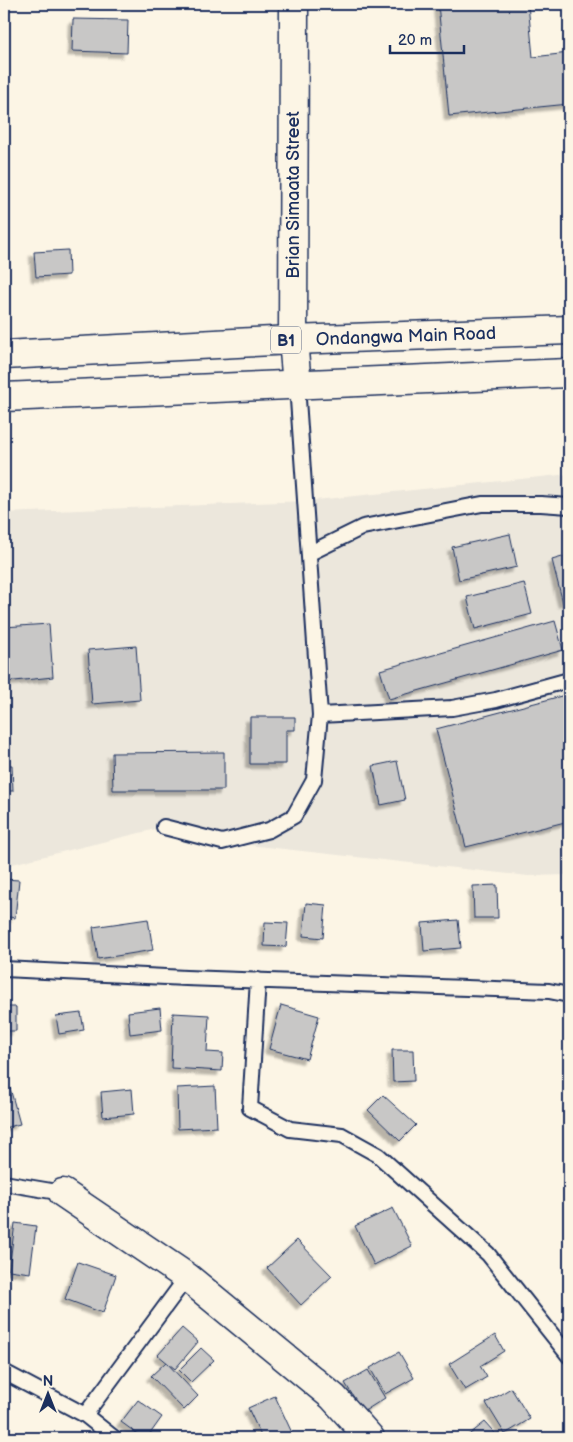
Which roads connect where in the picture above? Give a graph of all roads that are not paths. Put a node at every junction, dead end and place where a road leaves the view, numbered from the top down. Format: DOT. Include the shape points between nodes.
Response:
graph roads {
  1 [pos="294,4"];
  2 [pos="569,330"];
  3 [pos="293,340"];
  4 [pos="4,355"];
  5 [pos="569,373"];
  6 [pos="298,385"];
  7 [pos="4,396"];
  8 [pos="569,506"];
  9 [pos="310,553"];
  10 [pos="569,680"];
  11 [pos="320,715"];
  12 [pos="164,827"];
  13 [pos="4,969"];
  14 [pos="258,980"];
  15 [pos="569,995"];
  16 [pos="4,1183"];
  17 [pos="63,1193"];
  18 [pos="188,1277"];
  19 [pos="569,1356"];
  20 [pos="4,1372"];
  21 [pos="84,1415"];
  22 [pos="114,1438"];
  23 [pos="370,1438"];
  1 -- 3 [label="main road, Brian Simaata Street"];
  2 -- 3 [label="main road, Ondangwa Main Road / B1"];
  3 -- 4 [label="main road, Ondangwa Main Road / B1"];
  3 -- 6 [label="main road, Brian Simaata Street"];
  5 -- 6 [label="main road"];
  6 -- 7 [label="main road"];
  6 -- 9 [label="lane"];
  8 -- 9 [label="lane" via="482,504 363,527"];
  9 -- 11 [label="lane"];
  10 -- 11 [label="lane" via="452,708"];
  11 -- 12 [label="lane" via="314,780 294,816 269,830 222,842"];
  13 -- 14 [label="lane"];
  14 -- 15 [label="lane" via="549,991"];
  14 -- 19 [label="lane" via="250,1108 290,1128 342,1135 378,1156 488,1254"];
  16 -- 17 [label="lane"];
  17 -- 18 [label="main road"];
  18 -- 21 [label="lane"];
  18 -- 23 [label="main road" via="334,1397"];
  20 -- 21 [label="lane"];
  21 -- 22 [label="lane"];
}
